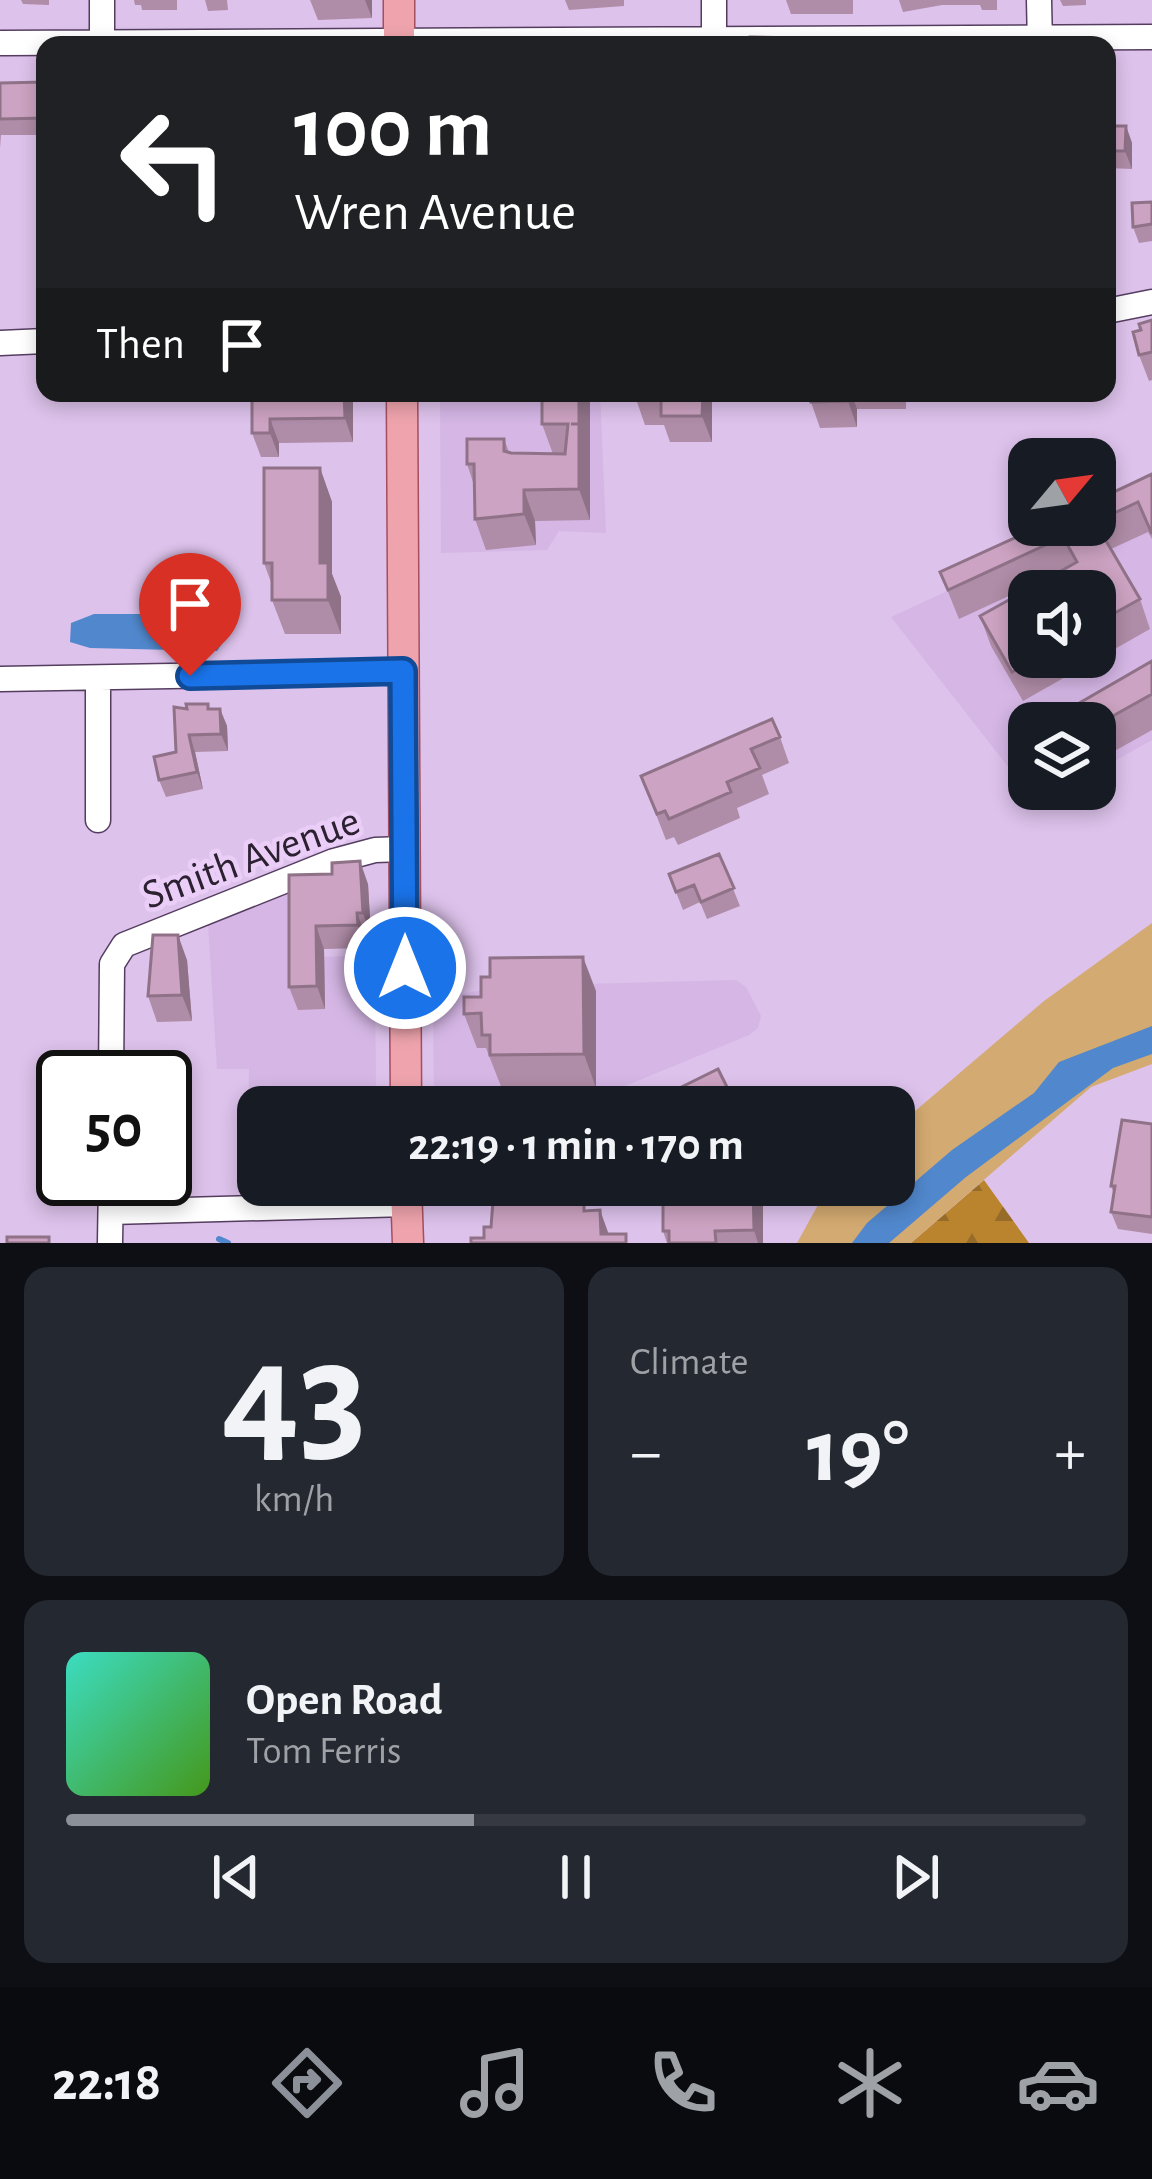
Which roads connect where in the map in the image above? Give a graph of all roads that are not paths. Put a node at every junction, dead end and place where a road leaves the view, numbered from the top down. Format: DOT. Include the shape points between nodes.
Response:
graph roads {
  1 [pos="102,0"];
  2 [pos="399,0"];
  3 [pos="715,0"];
  4 [pos="1039,0"];
  5 [pos="102,36"];
  6 [pos="399,36"];
  7 [pos="715,36"];
  8 [pos="1040,36"];
  9 [pos="1152,37"];
  10 [pos="1116,39"];
  11 [pos="0,43"];
  12 [pos="36,43"];
  13 [pos="1152,302"];
  14 [pos="1116,309"];
  15 [pos="36,341"];
  16 [pos="0,343"];
  17 [pos="402,402"];
  18 [pos="403,671"];
  19 [pos="0,679"];
  20 [pos="98,679"];
  21 [pos="98,820"];
  22 [pos="404,849"];
  23 [pos="112,1050"];
  24 [pos="406,1086"];
  25 [pos="237,1205"];
  26 [pos="111,1206"];
  27 [pos="406,1206"];
  28 [pos="111,1212"];
  29 [pos="110,1243"];
  30 [pos="408,1243"];
  1 -- 5 [label="street"];
  2 -- 6 [label="main road"];
  3 -- 7 [label="street"];
  4 -- 8 [label="street"];
  9 -- 10 [label="street"];
  11 -- 12 [label="street"];
  13 -- 14 [label="street"];
  15 -- 16 [label="street"];
  17 -- 18 [label="main road"];
  18 -- 20 [label="street"];
  18 -- 22 [label="main road"];
  19 -- 20 [label="street"];
  20 -- 21 [label="street"];
  22 -- 23 [label="street, Smith Avenue" via="334,861 124,945 112,964"];
  22 -- 24 [label="main road"];
  25 -- 28 [label="street"];
  26 -- 28 [label="street"];
  27 -- 30 [label="main road"];
  28 -- 29 [label="street"];
}
